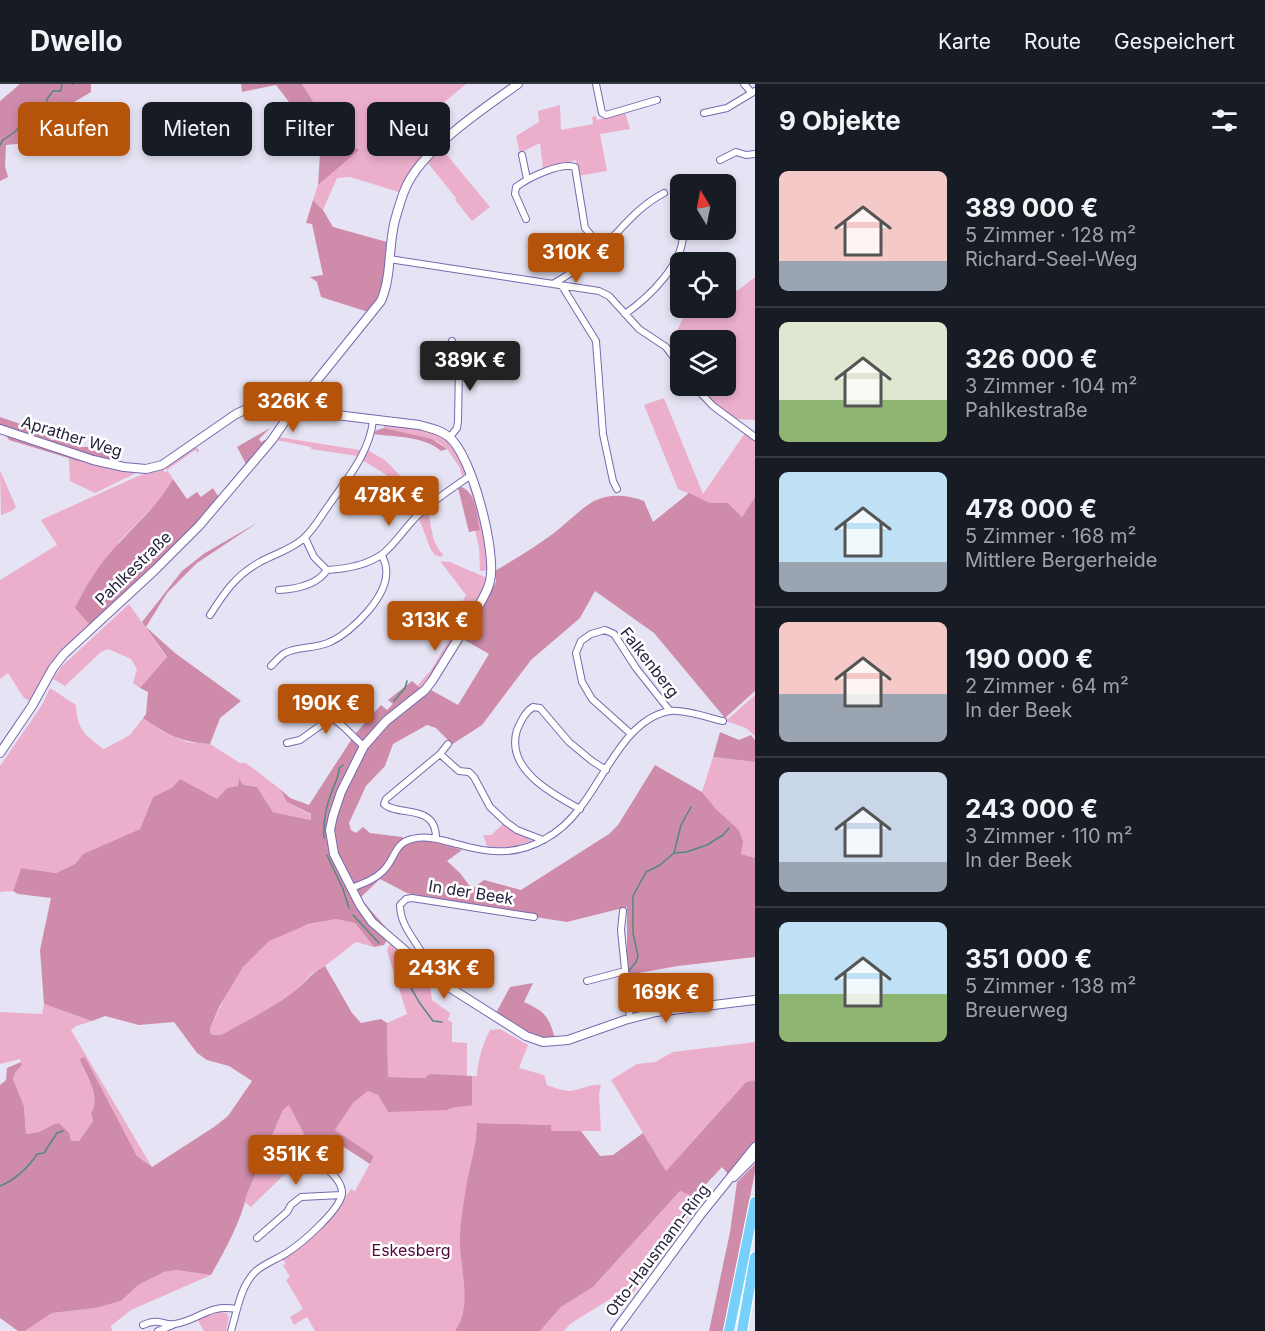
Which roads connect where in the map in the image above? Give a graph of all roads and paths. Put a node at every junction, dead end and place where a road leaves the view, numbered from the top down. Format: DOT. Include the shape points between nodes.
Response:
graph roads {
  1 [pos="518,84"];
  2 [pos="596,84"];
  3 [pos="744,84"];
  4 [pos="754,92"];
  5 [pos="657,100"];
  6 [pos="704,113"];
  7 [pos="755,154"];
  8 [pos="522,155"];
  9 [pos="720,160"];
  10 [pos="526,179"];
  11 [pos="664,194"];
  12 [pos="526,219"];
  13 [pos="683,240"];
  14 [pos="602,248"];
  15 [pos="389,259"];
  16 [pos="553,285"];
  17 [pos="562,286"];
  18 [pos="625,314"];
  19 [pos="452,341"];
  20 [pos="670,352"];
  21 [pos="704,396"];
  22 [pos="295,410"];
  23 [pos="373,420"];
  24 [pos="0,429"];
  25 [pos="450,437"];
  26 [pos="755,437"];
  27 [pos="471,475"];
  28 [pos="617,489"];
  29 [pos="304,538"];
  30 [pos="382,555"];
  31 [pos="327,570"];
  32 [pos="279,590"];
  33 [pos="210,615"];
  34 [pos="271,666"];
  35 [pos="670,711"];
  36 [pos="723,721"];
  37 [pos="631,734"];
  38 [pos="287,743"];
  39 [pos="448,744"];
  40 [pos="364,746"];
  41 [pos="0,753"];
  42 [pos="440,754"];
  43 [pos="606,770"];
  44 [pos="580,809"];
  45 [pos="436,838"];
  46 [pos="544,840"];
  47 [pos="351,888"];
  48 [pos="623,911"];
  49 [pos="534,917"];
  50 [pos="419,964"];
  51 [pos="625,971"];
  52 [pos="587,981"];
  53 [pos="755,1000"];
  54 [pos="630,1019"];
  55 [pos="755,1147"];
  56 [pos="755,1157"];
  57 [pos="322,1164"];
  58 [pos="723,1186"];
  59 [pos="341,1195"];
  60 [pos="755,1202"];
  61 [pos="257,1238"];
  62 [pos="755,1257"];
  63 [pos="236,1309"];
  64 [pos="143,1324"];
  65 [pos="174,1325"];
  66 [pos="158,1331"];
  67 [pos="231,1331"];
  68 [pos="615,1331"];
  69 [pos="729,1331"];
  70 [pos="742,1331"];
  1 -- 15 [label="street, Pahlkestraße" via="448,138 416,170 399,207"];
  2 -- 5 [label="street" via="606,115"];
  3 -- 4 [label="street"];
  4 -- 6 [label="street" via="727,108"];
  7 -- 9 [label="street" via="736,152"];
  8 -- 10 [label="street"];
  10 -- 12 [label="street" via="514,190"];
  10 -- 14 [label="street" via="568,165 575,167 585,228"];
  11 -- 14 [label="street" via="648,201"];
  13 -- 18 [label="street" via="665,276"];
  14 -- 16 [label="street"];
  15 -- 16 [label="street"];
  15 -- 22 [label="street, Pahlkestraße" via="381,301"];
  16 -- 17 [label="street"];
  17 -- 18 [label="street" via="602,292"];
  17 -- 28 [label="street" via="596,341 603,434"];
  18 -- 20 [label="street"];
  19 -- 25 [label="street" via="459,366 458,421"];
  21 -- 26 [label="street"];
  22 -- 23 [label="street"];
  22 -- 24 [label="street, Aprather Weg" via="266,403 251,406 162,465 146,469 101,462"];
  22 -- 41 [label="street, Pahlkestraße" via="199,526 64,654"];
  23 -- 25 [label="street" via="432,428"];
  23 -- 29 [label="street" via="360,458"];
  25 -- 27 [label="street"];
  27 -- 30 [label="street" via="419,514"];
  27 -- 40 [label="street" via="491,566 488,588 425,690 386,721"];
  29 -- 31 [label="street"];
  29 -- 33 [label="street" via="237,577"];
  30 -- 31 [label="street" via="356,566"];
  30 -- 34 [label="street" via="386,577 360,621 330,642 285,653"];
  31 -- 32 [label="street" via="311,583"];
  35 -- 36 [label="street, Falkenberg"];
  35 -- 37 [label="street, Falkenberg" via="647,721"];
  35 -- 37 [label="street, Falkenberg" via="614,634 605,630 591,634 581,641 576,653 582,682 592,699"];
  37 -- 43 [label="street, Falkenberg"];
  38 -- 40 [label="street" via="300,740 333,718"];
  39 -- 42 [label="street"];
  40 -- 47 [label="street" via="337,801 330,830 334,854"];
  42 -- 45 [label="street" via="384,804 425,817 435,829"];
  42 -- 46 [label="street" via="478,781 490,807 506,822"];
  43 -- 44 [label="street, Falkenberg"];
  43 -- 44 [label="street" via="569,742 540,708 533,707 525,714 515,740 524,765 549,792"];
  44 -- 46 [label="street, Falkenberg"];
  45 -- 46 [label="street, Falkenberg" via="495,852"];
  45 -- 47 [label="street, Falkenberg" via="402,843 384,871"];
  47 -- 50 [label="street" via="372,922"];
  48 -- 51 [label="street"];
  49 -- 50 [label="street, In der Beek" via="406,899 400,905 401,914 423,955"];
  50 -- 54 [label="street" via="525,1036 543,1042 575,1038"];
  51 -- 52 [label="street"];
  51 -- 54 [label="street"];
  53 -- 54 [label="street"];
  55 -- 58 [label="street, Otto-Hausmann-Ring"];
  56 -- 58 [label="street, Otto-Hausmann-Ring"];
  57 -- 59 [label="street" via="334,1174"];
  58 -- 68 [label="street, Otto-Hausmann-Ring"];
  59 -- 61 [label="street" via="302,1197"];
  59 -- 63 [label="street" via="330,1214 304,1240 255,1273"];
  60 -- 69 [label="highway"];
  62 -- 70 [label="highway"];
  63 -- 65 [label="street" via="213,1309"];
  63 -- 67 [label="street"];
  64 -- 65 [label="street" via="154,1320"];
  65 -- 66 [label="street"];
}
